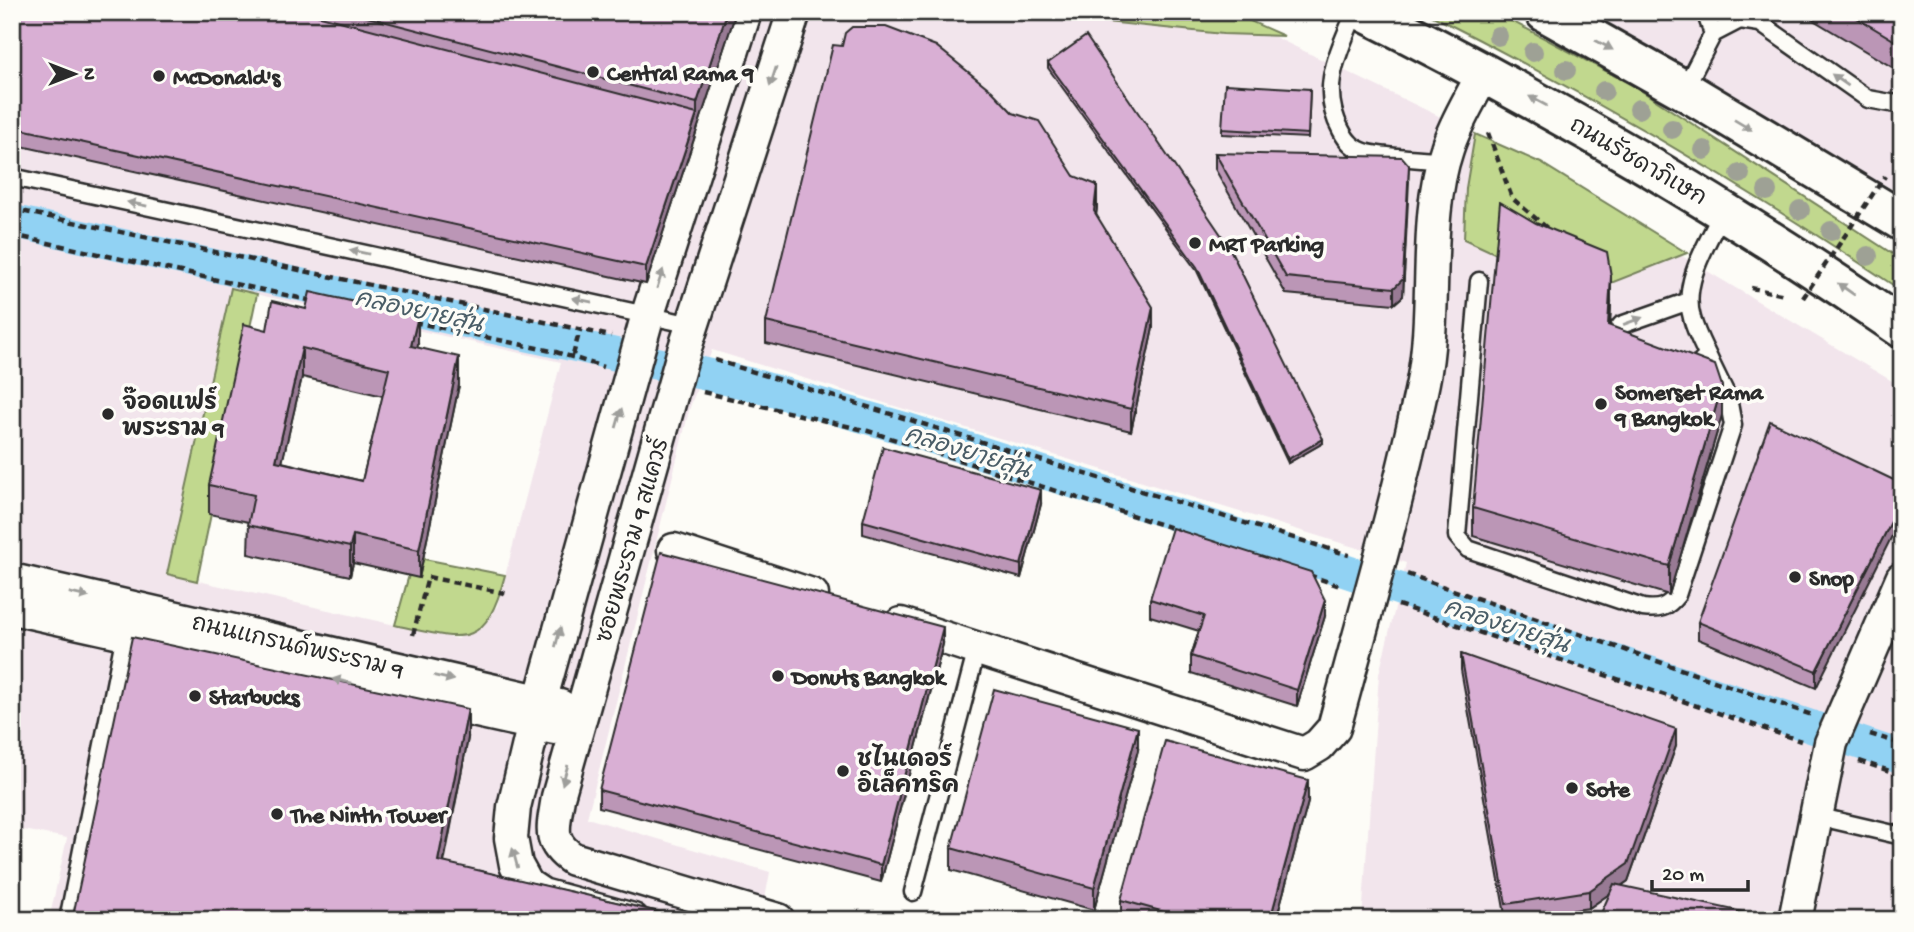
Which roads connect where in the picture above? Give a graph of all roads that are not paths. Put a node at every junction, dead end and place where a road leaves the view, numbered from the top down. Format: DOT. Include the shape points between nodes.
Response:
graph roads {
  1 [pos="745,12"];
  2 [pos="794,12"];
  3 [pos="1355,12"];
  4 [pos="1365,12"];
  5 [pos="1545,12"];
  6 [pos="1705,12"];
  7 [pos="1713,34"];
  8 [pos="1484,72"];
  9 [pos="1684,90"];
  10 [pos="1902,101"];
  11 [pos="1444,161"];
  12 [pos="12,177"];
  13 [pos="1724,209"];
  14 [pos="1902,222"];
  15 [pos="1479,281"];
  16 [pos="1689,301"];
  17 [pos="648,314"];
  18 [pos="692,325"];
  19 [pos="1902,328"];
  20 [pos="1640,348"];
  21 [pos="1688,358"];
  22 [pos="1712,363"];
  23 [pos="674,550"];
  24 [pos="1902,579"];
  25 [pos="12,580"];
  26 [pos="12,608"];
  27 [pos="128,620"];
  28 [pos="977,649"];
  29 [pos="537,712"];
  30 [pos="579,722"];
  31 [pos="1816,816"];
  32 [pos="1902,836"];
  33 [pos="913,892"];
  34 [pos="68,920"];
  35 [pos="633,920"];
  36 [pos="777,920"];
  37 [pos="1795,920"];
  17 -- 1 [label="street, ซอยพระราม 9 สแควร์, one-way"];
  2 -- 18 [label="street, ซอยพระราม 9 สแควร์, one-way"];
  3 -- 11 [label="lane" via="1330,75 1335,119 1348,144 1367,152"];
  4 -- 8 [label="main road, ถนนรัชดาภิเษก"];
  5 -- 9 [label="main road, one-way"];
  6 -- 7 [label="lane"];
  7 -- 9 [label="lane"];
  10 -- 7 [label="lane, one-way" via="1868,99 1760,23 1740,20"];
  8 -- 11 [label="street"];
  13 -- 8 [label="main road, ถนนรัชดาภิเษก, one-way"];
  9 -- 14 [label="main road, one-way"];
  11 -- 28 [label="street" via="1437,191 1423,379 1334,728 1320,746 1304,754"];
  17 -- 12 [label="lane, one-way"];
  13 -- 16 [label="lane" via="1696,268"];
  19 -- 13 [label="main road, ถนนรัชดาภิเษก, one-way"];
  15 -- 22 [label="lane" via="1457,536 1468,549 1643,608 1669,606 1677,595 1733,425 1728,398"];
  20 -- 16 [label="lane, one-way" via="1619,339 1618,329"];
  16 -- 22 [label="lane"];
  17 -- 18 [label="lane"];
  29 -- 17 [label="street, ซอยพระราม 9 สแควร์, one-way"];
  18 -- 30 [label="street, ซอยพระราม 9 สแควร์" via="686,370"];
  21 -- 22 [label="lane"];
  23 -- 28 [label="street"];
  24 -- 31 [label="street" via="1834,737"];
  25 -- 27 [label="street, ถนนแกรนด์พระราม 9, one-way"];
  26 -- 27 [label="street, ถนนแกรนด์พระราม 9"];
  27 -- 29 [label="street, ถนนแกรนด์พระราม 9"];
  27 -- 34 [label="lane"];
  28 -- 33 [label="lane"];
  29 -- 30 [label="street, ถนนแกรนด์พระราม 9"];
  35 -- 29 [label="street, ซอยพระราม 9 สแควร์, one-way" via="542,895 527,885 516,865 511,838 514,807"];
  30 -- 36 [label="street, ซอยพระราม 9 สแควร์, one-way" via="552,832 558,849 601,870 676,887"];
  31 -- 32 [label="lane"];
  31 -- 37 [label="street"];
}
